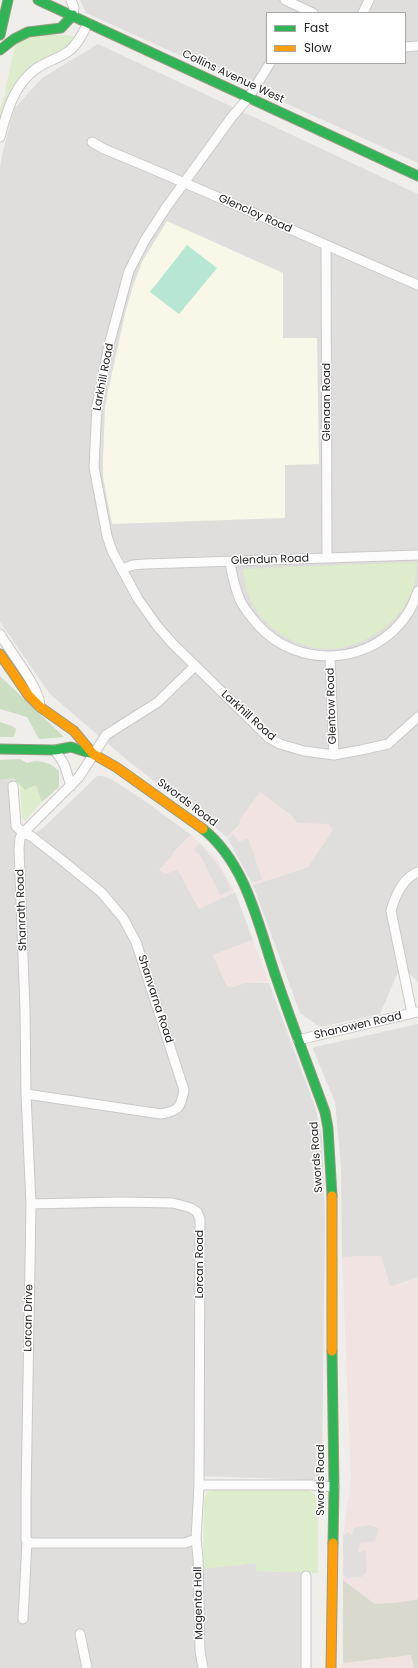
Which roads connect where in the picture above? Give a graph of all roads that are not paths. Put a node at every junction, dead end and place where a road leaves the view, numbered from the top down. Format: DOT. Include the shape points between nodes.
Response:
graph roads {
  1 [pos="8,0"];
  2 [pos="38,0"];
  3 [pos="71,0"];
  4 [pos="285,0"];
  5 [pos="369,0"];
  6 [pos="298,10"];
  7 [pos="308,12"];
  8 [pos="363,12"];
  9 [pos="73,15"];
  10 [pos="88,23"];
  11 [pos="0,35"];
  12 [pos="418,46"];
  13 [pos="406,47"];
  14 [pos="0,50"];
  15 [pos="269,64"];
  16 [pos="249,97"];
  17 [pos="0,136"];
  18 [pos="92,142"];
  19 [pos="418,176"];
  20 [pos="185,182"];
  21 [pos="326,246"];
  22 [pos="418,285"];
  23 [pos="418,555"];
  24 [pos="327,558"];
  25 [pos="230,562"];
  26 [pos="122,569"];
  27 [pos="418,591"];
  28 [pos="0,634"];
  29 [pos="0,654"];
  30 [pos="330,657"];
  31 [pos="195,666"];
  32 [pos="40,707"];
  33 [pos="418,717"];
  34 [pos="0,749"];
  35 [pos="55,750"];
  36 [pos="93,754"];
  37 [pos="334,755"];
  38 [pos="13,786"];
  39 [pos="70,786"];
  40 [pos="23,833"];
  41 [pos="418,872"];
  42 [pos="415,1012"];
  43 [pos="298,1040"];
  44 [pos="26,1094"];
  45 [pos="31,1204"];
  46 [pos="199,1485"];
  47 [pos="334,1487"];
  48 [pos="196,1539"];
  49 [pos="27,1542"];
  50 [pos="306,1576"];
  51 [pos="23,1619"];
  52 [pos="80,1634"];
  53 [pos="87,1668"];
  54 [pos="203,1668"];
  55 [pos="306,1668"];
  56 [pos="331,1668"];
  1 -- 11 [label="main road"];
  2 -- 9 [label="main road, Collins Avenue West"];
  3 -- 9 [label="street"];
  4 -- 6 [label="street"];
  5 -- 8 [label="street"];
  6 -- 7 [label="street"];
  9 -- 10 [label="main road, Collins Avenue West"];
  9 -- 14 [label="main road" via="61,28 26,32 12,39"];
  10 -- 16 [label="main road, Collins Avenue West"];
  10 -- 17 [label="street" via="78,42 69,51 37,68 15,92"];
  12 -- 13 [label="street"];
  15 -- 16 [label="street, Larkhill Road"];
  16 -- 19 [label="main road, Collins Avenue West"];
  16 -- 20 [label="street, Larkhill Road"];
  18 -- 20 [label="street, Glencloy Road"];
  20 -- 21 [label="street, Glencloy Road"];
  20 -- 26 [label="street, Larkhill Road" via="145,240 129,271 109,345 97,405 94,467 97,487 107,536"];
  21 -- 22 [label="street, Glencloy Road"];
  21 -- 24 [label="street, Glenaan Road"];
  23 -- 24 [label="street, Glendun Road"];
  24 -- 25 [label="street, Glendun Road"];
  25 -- 26 [label="street, Glendun Road" via="145,564"];
  25 -- 30 [label="street, Glentow Road" via="240,601 264,632 290,649"];
  26 -- 31 [label="street, Larkhill Road" via="138,599 158,627"];
  27 -- 30 [label="street, Glentow Road" via="408,614 385,638 359,651"];
  28 -- 32 [label="street" via="37,693"];
  29 -- 32 [label="main road, Swords Road" via="29,696"];
  30 -- 37 [label="street, Glentow Road"];
  31 -- 36 [label="street" via="158,702 106,735"];
  31 -- 37 [label="street, Larkhill Road" via="269,738 304,751"];
  32 -- 36 [label="main road, Swords Road" via="74,731"];
  33 -- 37 [label="street, Larkhill Road" via="388,744"];
  34 -- 35 [label="main road"];
  35 -- 36 [label="main road" via="71,747"];
  35 -- 39 [label="street" via="64,764"];
  36 -- 39 [label="street" via="79,778"];
  36 -- 43 [label="main road, Swords Road" via="116,767 194,822 222,848 248,894"];
  38 -- 40 [label="street" via="16,826"];
  39 -- 40 [label="street"];
  40 -- 44 [label="street, Shanrath Road" via="20,838 20,849"];
  40 -- 44 [label="street, Shanvarna Road" via="36,840 102,893 122,918 136,942 184,1090 178,1109 161,1114"];
  41 -- 42 [label="street" via="402,886 391,911"];
  42 -- 43 [label="street, Shanowen Road"];
  43 -- 47 [label="main road, Swords Road" via="326,1112 328,1128 333,1210"];
  44 -- 45 [label="street, Lorcan Drive"];
  45 -- 46 [label="street, Lorcan Road" via="173,1203 197,1212 201,1232"];
  45 -- 49 [label="street, Lorcan Drive"];
  46 -- 47 [label="street"];
  46 -- 48 [label="street, Lorcan Road"];
  47 -- 56 [label="main road, Swords Road"];
  48 -- 49 [label="street" via="185,1543"];
  48 -- 54 [label="street, Magenta Hall" via="200,1650"];
  49 -- 51 [label="street, Lorcan Drive"];
  50 -- 55 [label="street"];
  52 -- 53 [label="street"];
}
